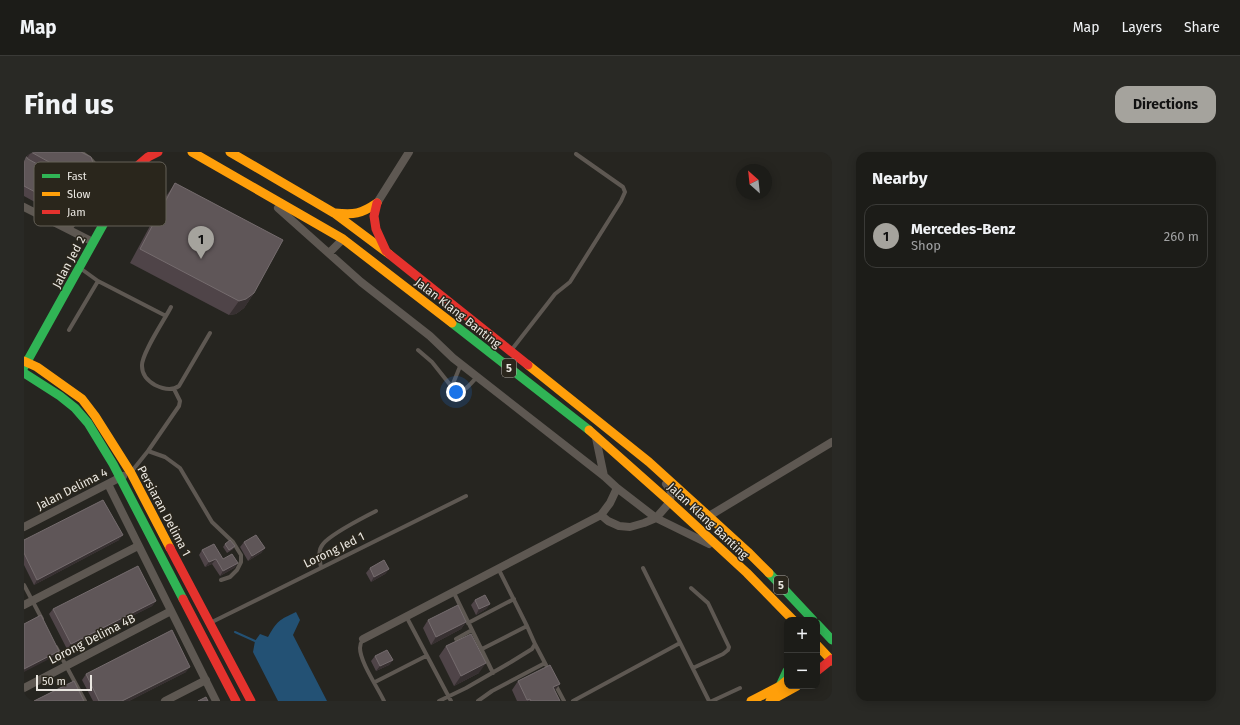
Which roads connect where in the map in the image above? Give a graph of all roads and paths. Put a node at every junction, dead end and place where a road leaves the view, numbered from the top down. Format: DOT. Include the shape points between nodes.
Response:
graph roads {
  1 [pos="77,152"];
  2 [pos="158,152"];
  3 [pos="192,152"];
  4 [pos="230,152"];
  5 [pos="409,152"];
  6 [pos="576,154"];
  7 [pos="91,162"];
  8 [pos="138,162"];
  9 [pos="256,189"];
  10 [pos="377,203"];
  11 [pos="24,207"];
  12 [pos="34,212"];
  13 [pos="334,213"];
  14 [pos="62,226"];
  15 [pos="70,226"];
  16 [pos="101,226"];
  17 [pos="68,229"];
  18 [pos="343,239"];
  19 [pos="93,242"];
  20 [pos="330,252"];
  21 [pos="386,252"];
  22 [pos="80,268"];
  23 [pos="98,281"];
  24 [pos="171,307"];
  25 [pos="460,310"];
  26 [pos="166,316"];
  27 [pos="69,330"];
  28 [pos="210,333"];
  29 [pos="418,350"];
  30 [pos="510,352"];
  31 [pos="25,363"];
  32 [pos="461,364"];
  33 [pos="24,373"];
  34 [pos="477,377"];
  35 [pos="452,386"];
  36 [pos="174,389"];
  37 [pos="596,436"];
  38 [pos="832,442"];
  39 [pos="148,451"];
  40 [pos="649,462"];
  41 [pos="131,472"];
  42 [pos="604,476"];
  43 [pos="120,478"];
  44 [pos="108,484"];
  45 [pos="617,488"];
  46 [pos="466,496"];
  47 [pos="670,502"];
  48 [pos="376,510"];
  49 [pos="601,515"];
  50 [pos="709,516"];
  51 [pos="656,518"];
  52 [pos="24,527"];
  53 [pos="138,546"];
  54 [pos="724,552"];
  55 [pos="321,568"];
  56 [pos="498,568"];
  57 [pos="643,568"];
  58 [pos="221,580"];
  59 [pos="24,585"];
  60 [pos="690,588"];
  61 [pos="453,591"];
  62 [pos="514,599"];
  63 [pos="32,601"];
  64 [pos="24,605"];
  65 [pos="172,611"];
  66 [pos="406,616"];
  67 [pos="790,617"];
  68 [pos="810,617"];
  69 [pos="210,623"];
  70 [pos="468,623"];
  71 [pos="527,626"];
  72 [pos="46,627"];
  73 [pos="820,627"];
  74 [pos="472,630"];
  75 [pos="363,639"];
  76 [pos="456,639"];
  77 [pos="53,640"];
  78 [pos="832,640"];
  79 [pos="535,644"];
  80 [pos="680,644"];
  81 [pos="832,644"];
  82 [pos="482,649"];
  83 [pos="820,650"];
  84 [pos="820,652"];
  85 [pos="426,656"];
  86 [pos="832,660"];
  87 [pos="545,663"];
  88 [pos="66,666"];
  89 [pos="693,668"];
  90 [pos="820,668"];
  91 [pos="820,669"];
  92 [pos="548,670"];
  93 [pos="832,670"];
  94 [pos="493,672"];
  95 [pos="206,680"];
  96 [pos="374,682"];
  97 [pos="554,682"];
  98 [pos="783,683"];
  99 [pos="24,688"];
  100 [pos="740,688"];
  101 [pos="792,689"];
  102 [pos="449,699"];
  103 [pos="85,701"];
  104 [pos="165,701"];
  105 [pos="216,701"];
  106 [pos="236,701"];
  107 [pos="251,701"];
  108 [pos="384,701"];
  109 [pos="439,701"];
  110 [pos="478,701"];
  111 [pos="564,701"];
  112 [pos="573,701"];
  113 [pos="710,701"];
  114 [pos="751,701"];
  115 [pos="770,701"];
  1 -- 7 [label="street"];
  2 -- 8 [label="main road, Jalan Jed 2"];
  3 -- 9 [label="main road, Jalan Klang Banting / 5"];
  4 -- 13 [label="main road, Jalan Klang Banting / 5"];
  5 -- 10 [label="street"];
  6 -- 30 [label="lane" via="623,187 625,192 570,282 555,294"];
  9 -- 18 [label="main road, Jalan Klang Banting / 5"];
  9 -- 20 [label="street"];
  10 -- 13 [label="main road" via="365,212 353,215"];
  10 -- 21 [label="main road" via="374,216 376,229"];
  11 -- 12 [label="street"];
  13 -- 21 [label="main road, Jalan Klang Banting / 5"];
  14 -- 17 [label="street"];
  15 -- 17 [label="street"];
  16 -- 19 [label="main road, Jalan Jed 2"];
  17 -- 19 [label="street"];
  18 -- 20 [label="street"];
  18 -- 25 [label="main road" via="352,237 359,240 397,270"];
  18 -- 37 [label="main road, Jalan Klang Banting / 5"];
  19 -- 22 [label="main road, Jalan Jed 2"];
  20 -- 32 [label="street" via="361,282"];
  21 -- 25 [label="main road, Jalan Klang Banting / 5"];
  22 -- 23 [label="lane"];
  22 -- 31 [label="main road, Jalan Jed 2"];
  23 -- 26 [label="lane"];
  23 -- 27 [label="lane"];
  24 -- 26 [label="lane"];
  25 -- 30 [label="main road, Jalan Klang Banting / 5"];
  26 -- 36 [label="lane" via="144,356 142,365 148,381 159,387"];
  28 -- 36 [label="lane" via="182,382"];
  29 -- 35 [label="lane"];
  30 -- 40 [label="main road, Jalan Klang Banting / 5"];
  31 -- 41 [label="main road, Persiaran Delima 1" via="82,399"];
  32 -- 34 [label="street"];
  32 -- 35 [label="lane"];
  33 -- 43 [label="main road, Persiaran Delima 1" via="75,408 88,423"];
  34 -- 35 [label="lane" via="460,392 455,391"];
  34 -- 42 [label="street"];
  36 -- 39 [label="lane" via="180,401 179,406"];
  37 -- 42 [label="street"];
  37 -- 47 [label="main road, Jalan Klang Banting / 5"];
  38 -- 50 [label="street"];
  39 -- 41 [label="lane"];
  39 -- 58 [label="lane" via="165,457 180,468 212,522 241,555 241,562 236,570 230,577"];
  40 -- 47 [label="street" via="671,491"];
  40 -- 50 [label="main road, Jalan Klang Banting / 5"];
  41 -- 43 [label="street, Jalan Delima 4"];
  41 -- 69 [label="main road, Persiaran Delima 1"];
  42 -- 45 [label="street"];
  43 -- 44 [label="street, Jalan Delima 4"];
  43 -- 106 [label="main road, Persiaran Delima 1"];
  44 -- 52 [label="street, Jalan Delima 4"];
  44 -- 53 [label="street"];
  45 -- 49 [label="street"];
  45 -- 51 [label="street"];
  46 -- 55 [label="lane, Lorong Jed 1"];
  47 -- 51 [label="street"];
  47 -- 54 [label="main road, Jalan Klang Banting / 5"];
  48 -- 55 [label="lane" via="322,544 319,555"];
  49 -- 51 [label="street" via="619,526 630,527"];
  49 -- 56 [label="street"];
  50 -- 68 [label="main road, Jalan Klang Banting / 5" via="773,577"];
  51 -- 54 [label="street"];
  53 -- 63 [label="street"];
  53 -- 65 [label="street"];
  54 -- 67 [label="main road, Jalan Klang Banting / 5"];
  55 -- 69 [label="lane, Lorong Jed 1"];
  56 -- 61 [label="street"];
  56 -- 62 [label="lane"];
  57 -- 80 [label="lane"];
  59 -- 63 [label="lane"];
  60 -- 89 [label="lane" via="708,603 729,647 723,654"];
  61 -- 66 [label="street"];
  61 -- 70 [label="lane"];
  62 -- 70 [label="lane"];
  62 -- 71 [label="lane"];
  63 -- 64 [label="street"];
  63 -- 72 [label="lane"];
  65 -- 88 [label="street, Lorong Delima 4B"];
  65 -- 95 [label="street"];
  66 -- 75 [label="street"];
  66 -- 85 [label="lane"];
  69 -- 107 [label="main road, Persiaran Delima 1"];
  70 -- 74 [label="lane"];
  71 -- 79 [label="lane"];
  71 -- 82 [label="lane"];
  73 -- 78 [label="main road"];
  74 -- 76 [label="lane"];
  74 -- 82 [label="lane"];
  75 -- 96 [label="lane" via="360,643 362,659"];
  77 -- 88 [label="lane"];
  79 -- 87 [label="lane"];
  79 -- 94 [label="lane" via="532,650"];
  80 -- 89 [label="lane"];
  80 -- 112 [label="lane"];
  81 -- 83 [label="main road"];
  82 -- 94 [label="lane"];
  84 -- 86 [label="main road"];
  85 -- 96 [label="lane"];
  85 -- 102 [label="lane"];
  86 -- 90 [label="main road"];
  87 -- 92 [label="lane"];
  87 -- 110 [label="lane"];
  88 -- 99 [label="street, Lorong Delima 4B"];
  88 -- 103 [label="lane"];
  89 -- 113 [label="lane"];
  91 -- 93 [label="main road"];
  94 -- 102 [label="lane"];
  95 -- 104 [label="street"];
  95 -- 105 [label="street"];
  96 -- 108 [label="lane"];
  97 -- 111 [label="lane"];
  98 -- 114 [label="main road"];
  100 -- 113 [label="lane"];
  101 -- 115 [label="main road"];
  102 -- 109 [label="lane"];
}
